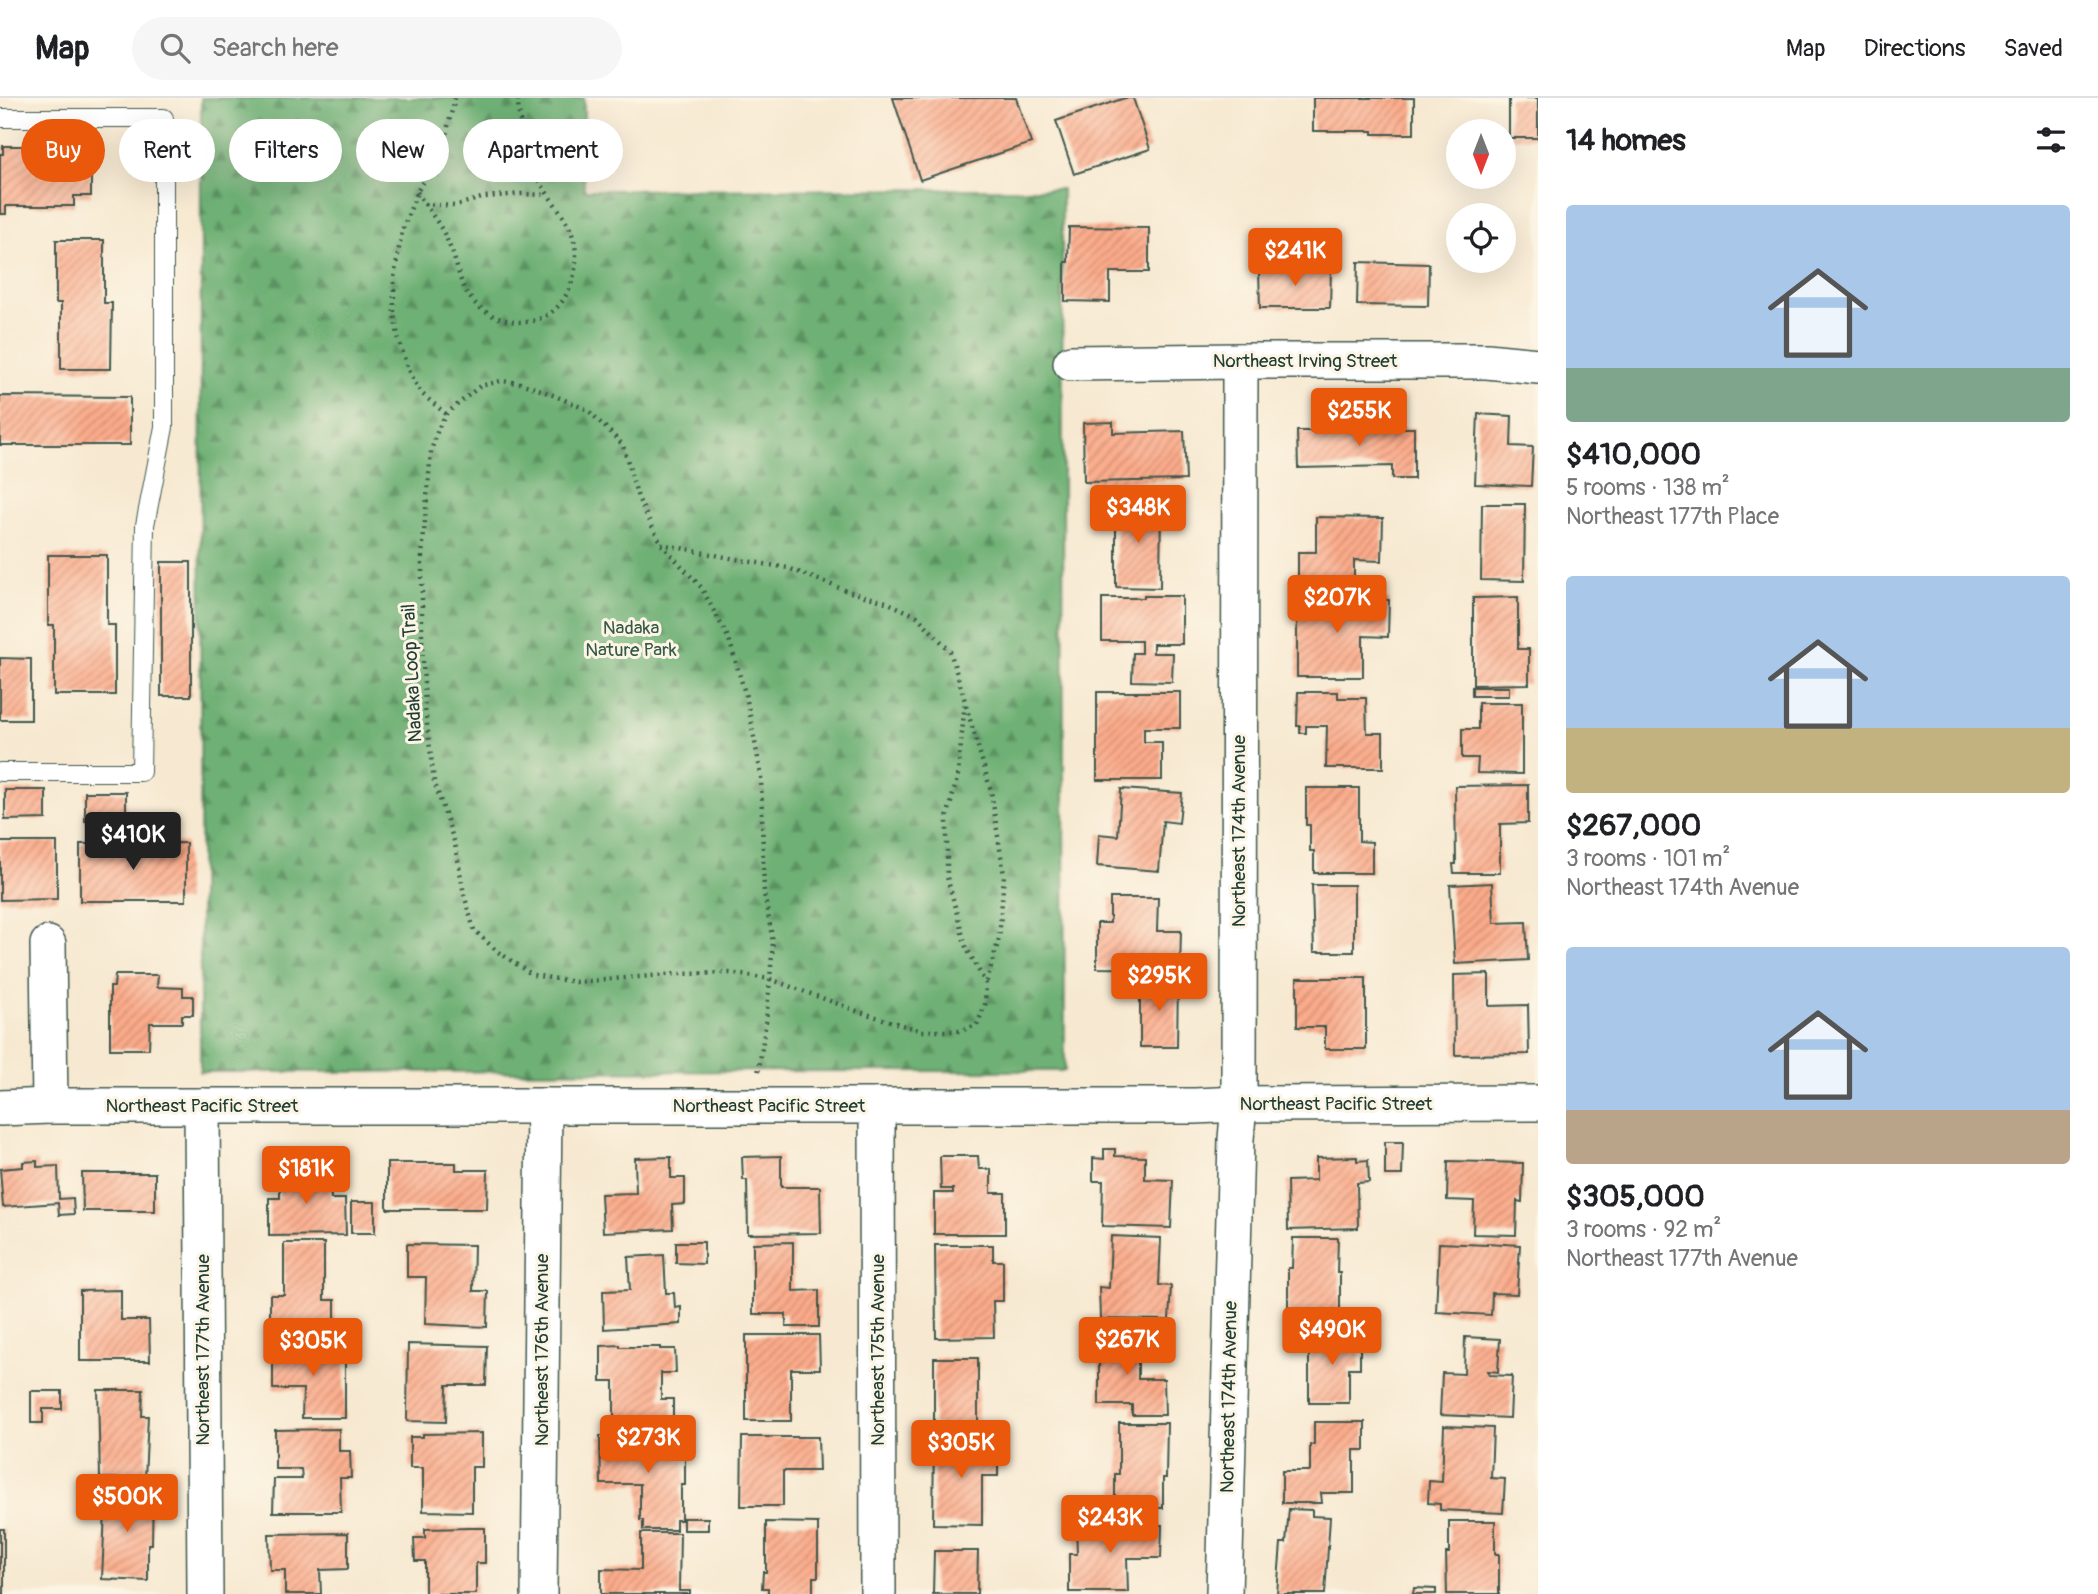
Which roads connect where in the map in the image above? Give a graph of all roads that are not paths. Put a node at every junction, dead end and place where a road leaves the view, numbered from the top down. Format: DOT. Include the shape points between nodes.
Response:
graph roads {
  1 [pos="0,118"];
  2 [pos="1240,361"];
  3 [pos="1072,363"];
  4 [pos="1538,366"];
  5 [pos="0,772"];
  6 [pos="48,944"];
  7 [pos="1538,1103"];
  8 [pos="1239,1104"];
  9 [pos="50,1106"];
  10 [pos="202,1106"];
  11 [pos="544,1106"];
  12 [pos="877,1106"];
  13 [pos="0,1108"];
  14 [pos="205,1594"];
  15 [pos="540,1594"];
  16 [pos="878,1594"];
  17 [pos="1224,1594"];
  1 -- 5 [label="lane" via="164,118 164,427 145,525 141,772"];
  2 -- 3 [label="street, Northeast Irving Street"];
  2 -- 4 [label="street, Northeast Irving Street" via="1487,361"];
  2 -- 8 [label="street, Northeast 174th Avenue"];
  6 -- 9 [label="street"];
  7 -- 8 [label="street, Northeast Pacific Street"];
  8 -- 12 [label="street, Northeast Pacific Street"];
  8 -- 17 [label="street, Northeast 174th Avenue"];
  9 -- 10 [label="street, Northeast Pacific Street"];
  9 -- 13 [label="street, Northeast Pacific Street"];
  10 -- 11 [label="street, Northeast Pacific Street"];
  10 -- 14 [label="street, Northeast 177th Avenue"];
  11 -- 12 [label="street, Northeast Pacific Street"];
  11 -- 15 [label="street, Northeast 176th Avenue"];
  12 -- 16 [label="street, Northeast 175th Avenue"];
}
